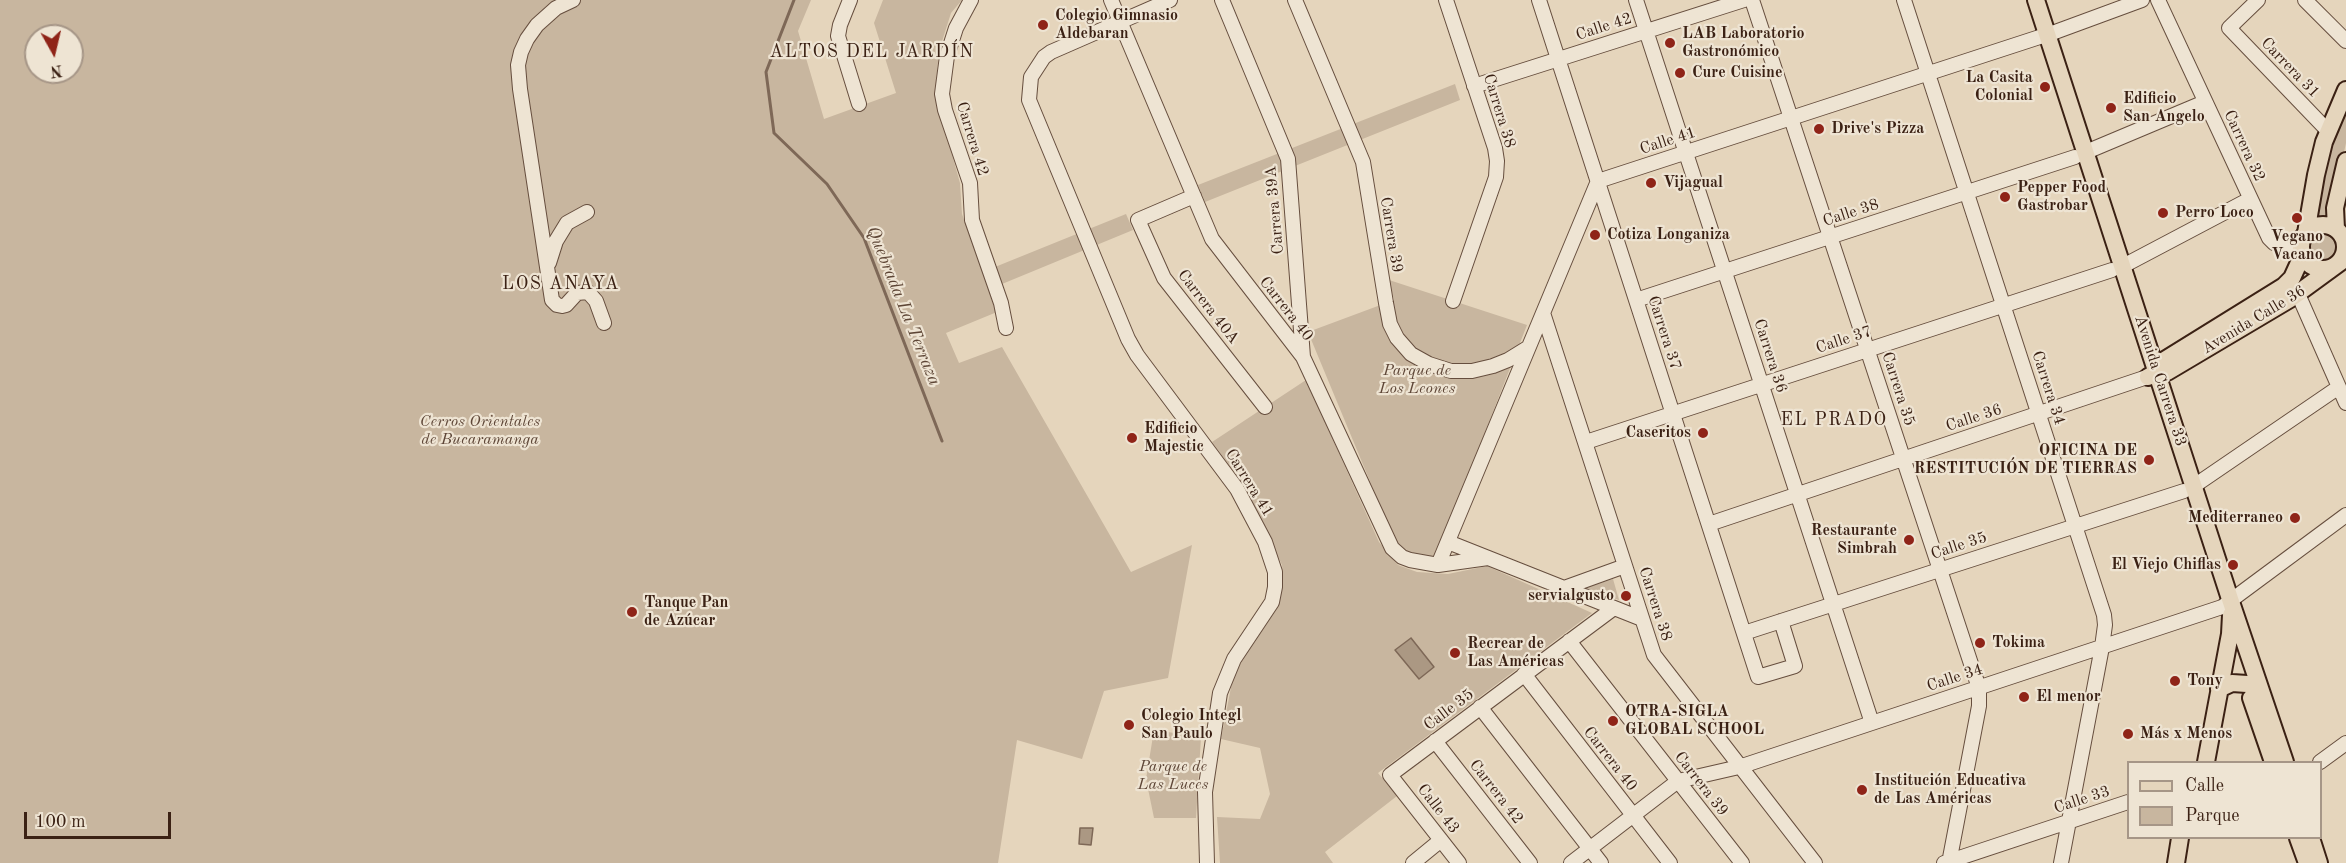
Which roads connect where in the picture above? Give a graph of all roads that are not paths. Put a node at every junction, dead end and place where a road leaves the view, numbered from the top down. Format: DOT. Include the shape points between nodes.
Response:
graph roads {
  1 [pos="573,0"];
  2 [pos="849,0"];
  3 [pos="971,0"];
  4 [pos="1111,0"];
  5 [pos="1170,0"];
  6 [pos="1222,0"];
  7 [pos="1295,0"];
  8 [pos="1446,0"];
  9 [pos="1539,0"];
  10 [pos="1636,0"];
  11 [pos="1744,0"];
  12 [pos="1752,0"];
  13 [pos="1904,0"];
  14 [pos="2025,0"];
  15 [pos="2036,0"];
  16 [pos="2142,0"];
  17 [pos="2158,0"];
  18 [pos="2258,0"];
  19 [pos="2306,0"];
  20 [pos="1120,21"];
  21 [pos="1646,31"];
  22 [pos="2042,36"];
  23 [pos="2346,41"];
  24 [pos="1558,59"];
  25 [pos="1928,73"];
  26 [pos="1474,86"];
  27 [pos="2346,90"];
  28 [pos="2205,102"];
  29 [pos="859,104"];
  30 [pos="1791,118"];
  31 [pos="2328,131"];
  32 [pos="1686,152"];
  33 [pos="2081,155"];
  34 [pos="2346,161"];
  35 [pos="1598,181"];
  36 [pos="1967,192"];
  37 [pos="1194,196"];
  38 [pos="2250,199"];
  39 [pos="587,212"];
  40 [pos="2340,230"];
  41 [pos="1830,237"];
  42 [pos="2303,243"];
  43 [pos="2341,262"];
  44 [pos="548,268"];
  45 [pos="2117,268"];
  46 [pos="1724,271"];
  47 [pos="2298,294"];
  48 [pos="1636,300"];
  49 [pos="1453,301"];
  50 [pos="2003,305"];
  51 [pos="1543,313"];
  52 [pos="604,323"];
  53 [pos="1005,328"];
  54 [pos="1529,347"];
  55 [pos="1868,350"];
  56 [pos="1303,357"];
  57 [pos="2152,375"];
  58 [pos="1762,385"];
  59 [pos="2339,387"];
  60 [pos="2346,403"];
  61 [pos="1265,407"];
  62 [pos="1673,414"];
  63 [pos="2039,414"];
  64 [pos="1586,442"];
  65 [pos="1904,459"];
  66 [pos="2189,488"];
  67 [pos="1797,494"];
  68 [pos="2346,514"];
  69 [pos="1709,524"];
  70 [pos="2075,526"];
  71 [pos="1448,542"];
  72 [pos="1488,558"];
  73 [pos="1438,565"];
  74 [pos="1625,566"];
  75 [pos="1940,569"];
  76 [pos="1564,588"];
  77 [pos="1833,603"];
  78 [pos="2226,604"];
  79 [pos="1614,608"];
  80 [pos="1642,619"];
  81 [pos="1780,621"];
  82 [pos="1744,633"];
  83 [pos="2230,634"];
  84 [pos="1569,641"];
  85 [pos="2102,648"];
  86 [pos="1524,674"];
  87 [pos="2247,684"];
  88 [pos="1979,688"];
  89 [pos="2219,689"];
  90 [pos="1480,707"];
  91 [pos="1872,723"];
  92 [pos="1435,741"];
  93 [pos="2346,742"];
  94 [pos="2195,761"];
  95 [pos="2206,761"];
  96 [pos="2273,761"];
  97 [pos="2285,761"];
  98 [pos="2321,761"];
  99 [pos="1739,767"];
  100 [pos="1390,775"];
  101 [pos="1678,781"];
  102 [pos="2127,802"];
  103 [pos="1633,815"];
  104 [pos="2069,822"];
  105 [pos="2180,839"];
  106 [pos="2192,839"];
  107 [pos="2299,839"];
  108 [pos="2312,839"];
  109 [pos="1441,840"];
  110 [pos="1590,849"];
  111 [pos="1947,862"];
  112 [pos="1207,863"];
  113 [pos="1413,863"];
  114 [pos="1459,863"];
  115 [pos="1530,863"];
  116 [pos="1571,863"];
  117 [pos="1601,863"];
  118 [pos="1670,863"];
  119 [pos="1742,863"];
  120 [pos="1815,863"];
  121 [pos="2061,863"];
  122 [pos="2176,863"];
  123 [pos="2187,863"];
  124 [pos="2307,863"];
  125 [pos="2319,863"];
  1 -- 44 [label="street" via="556,8 537,25 524,45 518,65"];
  2 -- 29 [label="street" via="838,36"];
  3 -- 53 [label="street, Carrera 42" via="947,56 942,94 970,183 972,220 1001,303"];
  4 -- 20 [label="street, Carrera 40"];
  5 -- 20 [label="street"];
  6 -- 56 [label="street, Carrera 39A" via="1288,159"];
  7 -- 54 [label="street, Carrera 39" via="1363,162 1386,303 1396,338 1411,354 1450,371 1494,366"];
  8 -- 26 [label="street, Carrera 38"];
  9 -- 24 [label="street, Carrera 37"];
  10 -- 21 [label="street, Carrera 36"];
  11 -- 21 [label="street, Calle 42"];
  12 -- 30 [label="street, Carrera 35"];
  13 -- 25 [label="street, Carrera 34"];
  14 -- 22 [label="main road, Avenida Carrera 33"];
  15 -- 22 [label="main road, Avenida Carrera 33"];
  16 -- 22 [label="street, Calle 41"];
  17 -- 28 [label="street, Carrera 32"];
  18 -- 31 [label="street, Carrera 31" via="2229,28"];
  19 -- 23 [label="street"];
  20 -- 37 [label="street, Carrera 40"];
  20 -- 112 [label="street, Carrera 41" via="1044,57 1031,77 1029,100 1128,339 1237,489 1265,542 1275,572 1272,602 1234,659 1220,693 1205,792"];
  21 -- 24 [label="street, Calle 42"];
  21 -- 32 [label="street, Carrera 36"];
  22 -- 25 [label="street, Calle 41"];
  22 -- 33 [label="main road, Avenida Carrera 33"];
  24 -- 26 [label="street, Calle 42"];
  24 -- 35 [label="street, Carrera 37"];
  25 -- 30 [label="street, Calle 41"];
  25 -- 36 [label="street, Carrera 34"];
  26 -- 49 [label="street, Carrera 38" via="1495,148 1497,177"];
  27 -- 31 [label="main road, Avenida Calle 36"];
  28 -- 33 [label="street, Calle 38"];
  28 -- 38 [label="street, Carrera 32"];
  30 -- 32 [label="street, Calle 41"];
  30 -- 41 [label="street, Carrera 35"];
  31 -- 42 [label="main road, Avenida Calle 36"];
  32 -- 35 [label="street, Calle 41"];
  32 -- 46 [label="street, Carrera 36"];
  33 -- 36 [label="street, Calle 38"];
  33 -- 45 [label="main road, Avenida Carrera 33"];
  34 -- 40 [label="main road" via="2336,208"];
  35 -- 48 [label="street, Carrera 37"];
  35 -- 51 [label="street"];
  36 -- 41 [label="street, Calle 38"];
  36 -- 50 [label="street, Carrera 34"];
  37 -- 56 [label="street, Carrera 40" via="1220,251"];
  37 -- 61 [label="street, Carrera 40A" via="1138,220 1164,278"];
  38 -- 42 [label="street, Carrera 32" via="2274,243"];
  38 -- 45 [label="street, Calle 37"];
  39 -- 44 [label="street" via="567,223 556,241"];
  40 -- 42 [label="main road" via="2317,226"];
  40 -- 43 [label="main road" via="2346,246"];
  41 -- 46 [label="street, Calle 38"];
  41 -- 55 [label="street, Carrera 35"];
  42 -- 43 [label="main road" via="2310,266 2325,270"];
  42 -- 57 [label="main road, Avenida Calle 36" via="2292,278 2284,286 2163,361"];
  43 -- 47 [label="main road, Avenida Calle 36"];
  44 -- 52 [label="street" via="553,303 562,306 577,293 588,292"];
  45 -- 50 [label="street, Calle 37"];
  45 -- 57 [label="main road, Avenida Carrera 33"];
  46 -- 48 [label="street, Calle 38"];
  46 -- 58 [label="street, Carrera 36"];
  47 -- 57 [label="main road, Avenida Calle 36" via="2167,372"];
  47 -- 59 [label="street"];
  48 -- 62 [label="street, Carrera 37"];
  50 -- 55 [label="street, Calle 37"];
  50 -- 63 [label="street, Carrera 34"];
  51 -- 54 [label="street"];
  51 -- 64 [label="street, Carrera 38"];
  54 -- 71 [label="street"];
  55 -- 58 [label="street, Calle 37"];
  55 -- 65 [label="street, Carrera 35"];
  56 -- 73 [label="street, Carrera 40" via="1392,548 1410,560"];
  57 -- 63 [label="street, Calle 36"];
  57 -- 66 [label="main road, Avenida Carrera 33"];
  58 -- 62 [label="street, Calle 37"];
  58 -- 67 [label="street, Carrera 36"];
  59 -- 60 [label="street"];
  59 -- 66 [label="street, Calle 35"];
  62 -- 64 [label="street, Calle 37"];
  62 -- 69 [label="street, Carrera 37"];
  63 -- 65 [label="street, Calle 36"];
  63 -- 70 [label="street, Carrera 34"];
  64 -- 74 [label="street, Carrera 38"];
  65 -- 67 [label="street, Calle 36"];
  65 -- 75 [label="street, Carrera 35"];
  66 -- 70 [label="street, Calle 35"];
  66 -- 78 [label="main road, Avenida Carrera 33"];
  67 -- 69 [label="street, Calle 36"];
  67 -- 77 [label="street, Carrera 36"];
  68 -- 78 [label="street, Calle 34"];
  69 -- 82 [label="street, Carrera 37"];
  70 -- 75 [label="street, Calle 35"];
  70 -- 85 [label="street, Carrera 34" via="2104,615"];
  71 -- 72 [label="street, Carrera 40"];
  71 -- 73 [label="street"];
  72 -- 73 [label="street, Carrera 40"];
  72 -- 76 [label="street, Carrera 40"];
  74 -- 76 [label="street"];
  74 -- 80 [label="street, Carrera 38"];
  75 -- 77 [label="street, Calle 35"];
  75 -- 88 [label="street, Carrera 35"];
  76 -- 79 [label="street, Carrera 40"];
  77 -- 81 [label="street, Calle 35"];
  77 -- 91 [label="street, Carrera 36"];
  78 -- 83 [label="main road"];
  78 -- 85 [label="street, Calle 34"];
  78 -- 94 [label="main road"];
  78 -- 97 [label="main road, Avenida Carrera 33"];
  79 -- 80 [label="street, Carrera 40"];
  79 -- 84 [label="street, Calle 35"];
  80 -- 99 [label="street, Carrera 38" via="1653,655"];
  81 -- 82 [label="street, Calle 35"];
  81 -- 82 [label="street, Carrera 37" via="1795,666 1758,677"];
  83 -- 87 [label="main road"];
  83 -- 89 [label="main road"];
  84 -- 86 [label="street, Calle 35"];
  84 -- 101 [label="street, Carrera 39"];
  85 -- 88 [label="street, Calle 34"];
  85 -- 104 [label="street, Carrera 34"];
  86 -- 90 [label="street, Calle 35"];
  86 -- 103 [label="street, Carrera 40"];
  87 -- 89 [label="main road" via="2232,683"];
  87 -- 96 [label="main road"];
  88 -- 91 [label="street, Calle 34"];
  88 -- 111 [label="street, Carrera 35"];
  89 -- 95 [label="main road"];
  90 -- 92 [label="street, Calle 35"];
  90 -- 110 [label="street"];
  91 -- 99 [label="street, Calle 34"];
  92 -- 100 [label="street, Calle 35"];
  92 -- 115 [label="street, Carrera 42"];
  93 -- 98 [label="street"];
  99 -- 101 [label="street, Calle 34"];
  99 -- 120 [label="street, Carrera 38"];
  100 -- 109 [label="street, Calle 43"];
  101 -- 103 [label="street, Calle 34"];
  101 -- 119 [label="street, Carrera 39"];
  102 -- 104 [label="street, Calle 33"];
  103 -- 110 [label="street, Calle 34"];
  103 -- 118 [label="street, Carrera 40"];
  104 -- 111 [label="street, Calle 33"];
  104 -- 121 [label="street, Carrera 34"];
  105 -- 122 [label="main road"];
  106 -- 123 [label="main road"];
  107 -- 124 [label="main road"];
  108 -- 125 [label="main road"];
  109 -- 113 [label="street"];
  109 -- 114 [label="street, Calle 43"];
  110 -- 116 [label="street, Calle 34"];
  110 -- 117 [label="street"];
}
